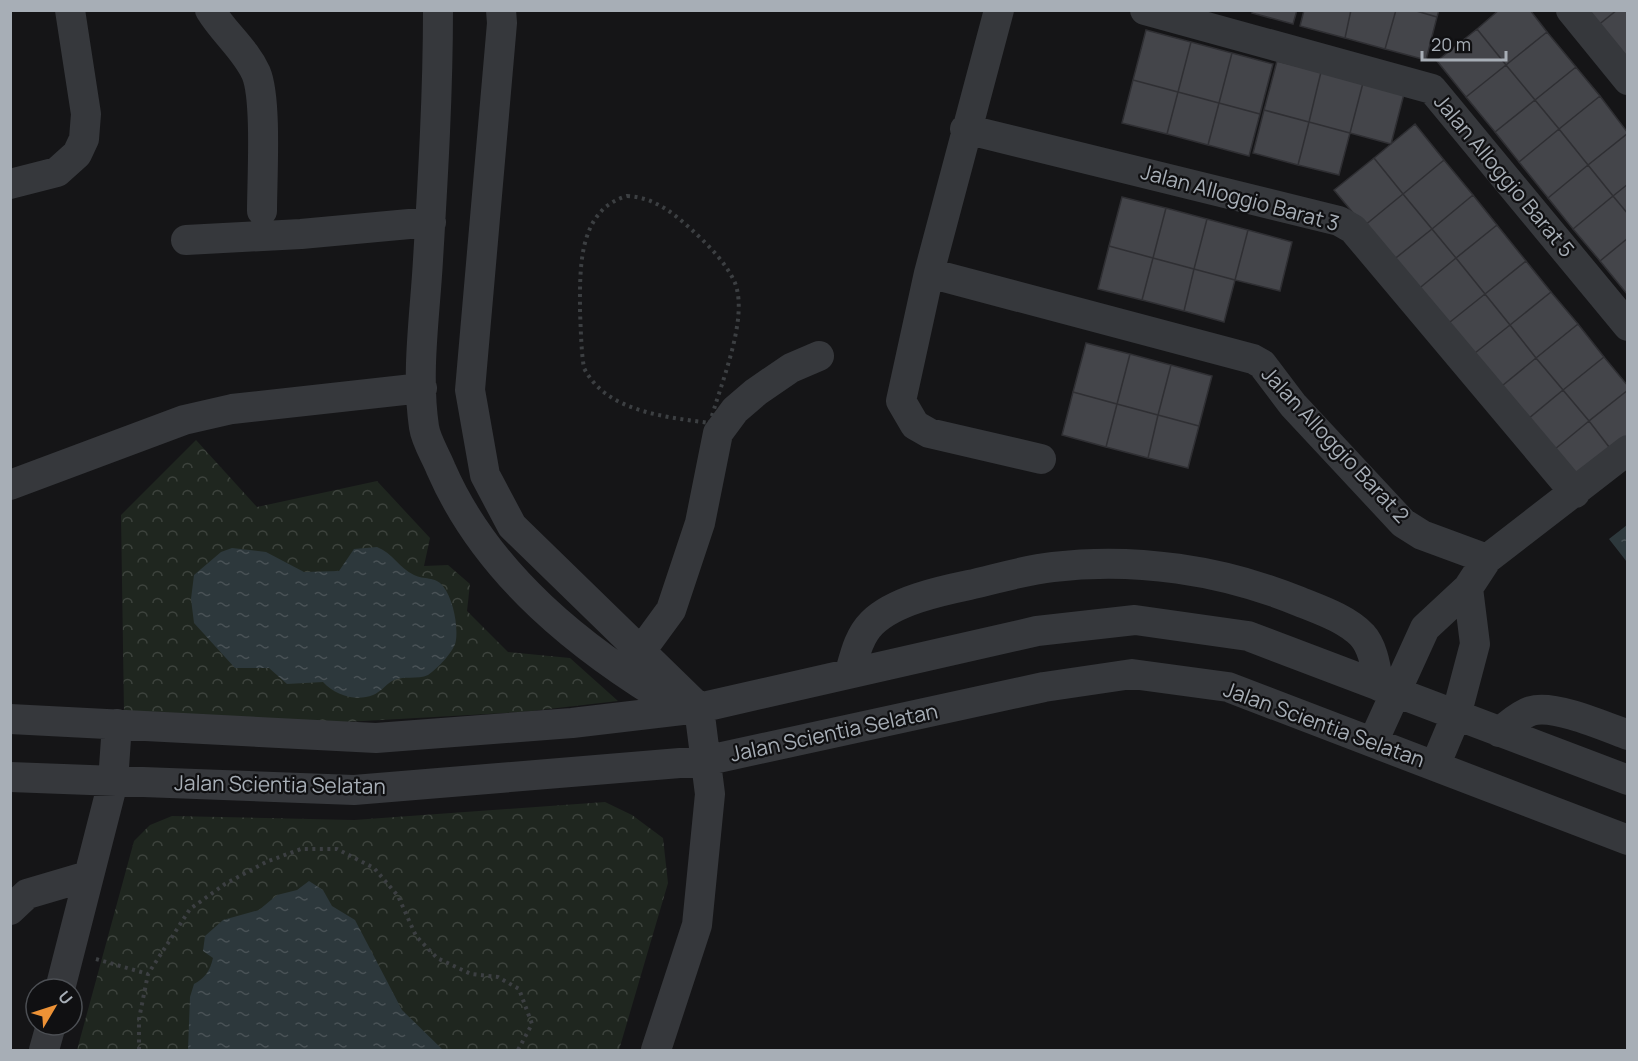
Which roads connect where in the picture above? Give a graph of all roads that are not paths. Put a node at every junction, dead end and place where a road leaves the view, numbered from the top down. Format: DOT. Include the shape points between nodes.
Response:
graph roads {
  1 [pos="70,10"];
  2 [pos="210,10"];
  3 [pos="438,10"];
  4 [pos="501,10"];
  5 [pos="999,10"];
  6 [pos="1145,10"];
  7 [pos="1571,10"];
  8 [pos="1628,80"];
  9 [pos="965,129"];
  10 [pos="10,184"];
  11 [pos="262,211"];
  12 [pos="430,222"];
  13 [pos="186,240"];
  14 [pos="928,273"];
  15 [pos="1628,326"];
  16 [pos="819,356"];
  17 [pos="422,388"];
  18 [pos="1628,450"];
  19 [pos="1041,459"];
  20 [pos="10,485"];
  21 [pos="1575,493"];
  22 [pos="1487,559"];
  23 [pos="1468,588"];
  24 [pos="641,651"];
  25 [pos="850,672"];
  26 [pos="1386,689"];
  27 [pos="689,708"];
  28 [pos="1456,716"];
  29 [pos="10,719"];
  30 [pos="117,724"];
  31 [pos="1499,732"];
  32 [pos="1628,735"];
  33 [pos="1373,742"];
  34 [pos="704,761"];
  35 [pos="1435,766"];
  36 [pos="10,777"];
  37 [pos="1628,780"];
  38 [pos="113,782"];
  39 [pos="1628,840"];
  40 [pos="88,876"];
  41 [pos="10,910"];
  42 [pos="63,977"];
  43 [pos="656,1050"];
  1 -- 10 [label="street" via="86,114 84,139 77,154 57,172"];
  2 -- 11 [label="street" via="241,46 257,76 262,125"];
  3 -- 12 [label="street"];
  4 -- 24 [label="street" via="470,390 485,475 512,526"];
  5 -- 9 [label="street"];
  6 -- 15 [label="street, Jalan Alloggio Barat 5" via="1432,89"];
  7 -- 8 [label="street"];
  9 -- 14 [label="street"];
  9 -- 21 [label="street, Jalan Alloggio Barat 3" via="1339,221 1353,229"];
  12 -- 13 [label="street"];
  12 -- 17 [label="street"];
  14 -- 19 [label="street" via="901,401 908,416 929,432"];
  14 -- 22 [label="street, Jalan Alloggio Barat 2" via="1253,359 1262,364 1293,405 1403,523 1422,535"];
  16 -- 24 [label="street" via="791,368 714,428 700,523 671,610"];
  17 -- 20 [label="street" via="232,409"];
  17 -- 27 [label="street" via="424,429 456,503 506,572 563,627 632,680"];
  18 -- 21 [label="street"];
  21 -- 22 [label="street"];
  22 -- 23 [label="street"];
  23 -- 26 [label="street" via="1425,628"];
  23 -- 28 [label="street" via="1475,644"];
  24 -- 27 [label="street"];
  25 -- 26 [label="street" via="1037,631 1135,620 1248,636"];
  25 -- 26 [label="street" via="859,640 873,622 933,593 1052,567 1120,563 1184,569 1280,594 1339,618 1363,636"];
  25 -- 27 [label="street"];
  26 -- 28 [label="street"];
  26 -- 33 [label="street"];
  27 -- 30 [label="street" via="572,723 375,738"];
  27 -- 34 [label="street"];
  28 -- 31 [label="street"];
  28 -- 35 [label="street"];
  29 -- 30 [label="street"];
  30 -- 38 [label="street"];
  31 -- 32 [label="street" via="1525,715 1544,710"];
  31 -- 37 [label="street"];
  33 -- 34 [label="street, Jalan Scientia Selatan" via="1228,687 1132,674 1044,687"];
  33 -- 35 [label="street, Jalan Scientia Selatan"];
  34 -- 38 [label="street, Jalan Scientia Selatan" via="354,790"];
  34 -- 43 [label="street" via="710,794 697,926"];
  35 -- 39 [label="street, Jalan Scientia Selatan"];
  36 -- 38 [label="street, Jalan Scientia Selatan"];
  38 -- 40 [label="street"];
  40 -- 41 [label="street" via="27,894"];
  40 -- 42 [label="street"];
}
